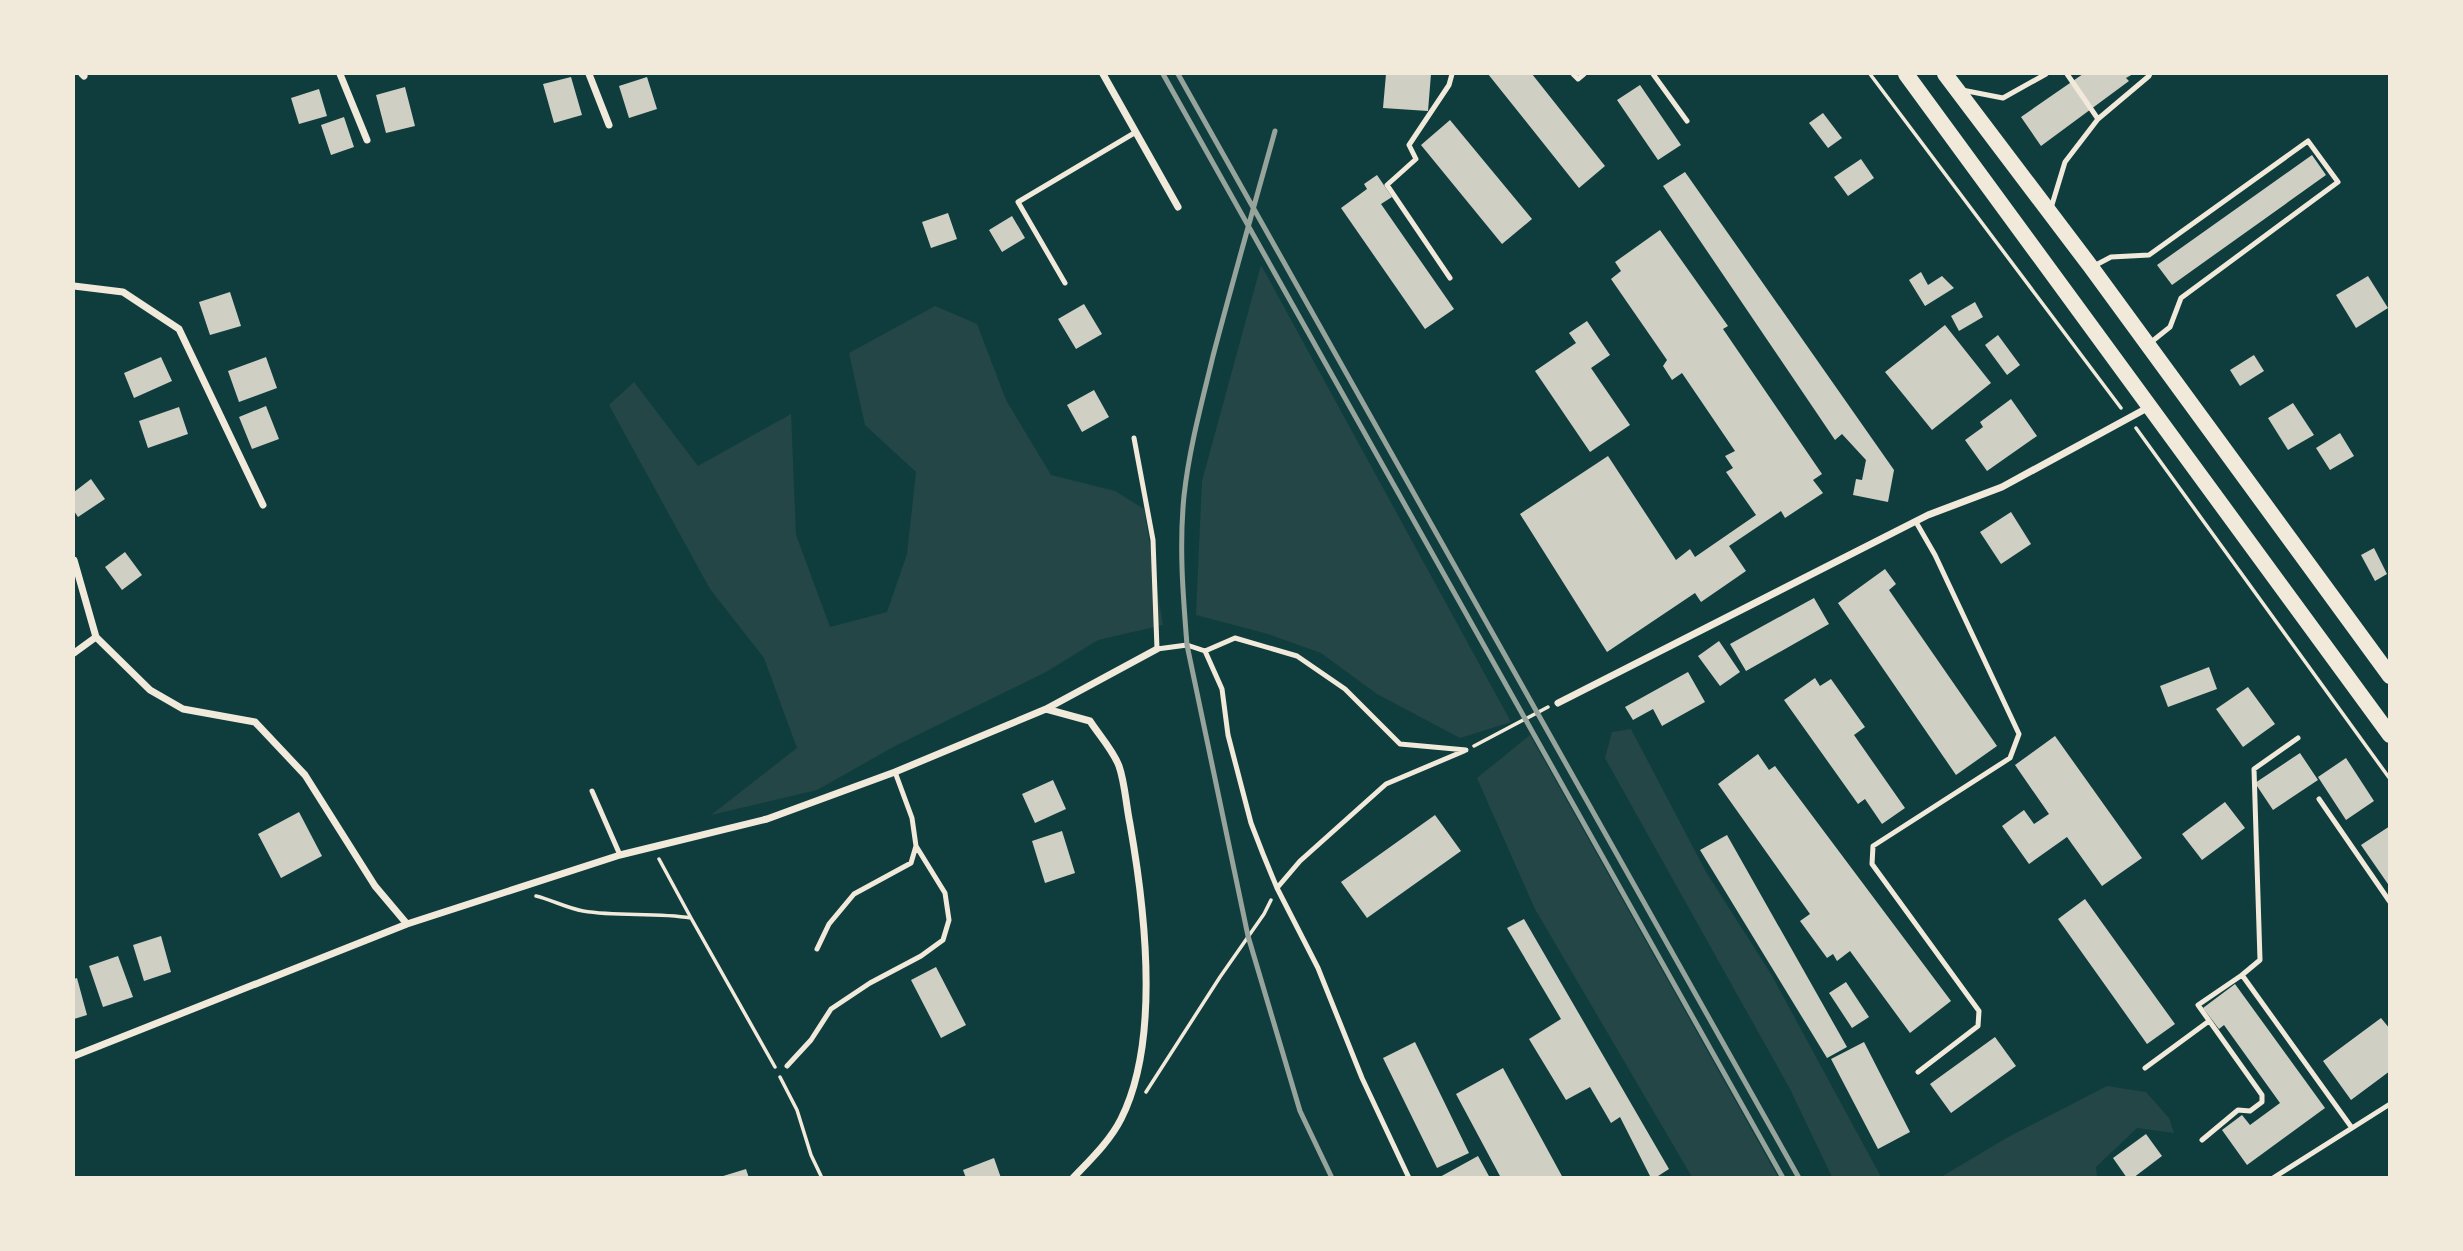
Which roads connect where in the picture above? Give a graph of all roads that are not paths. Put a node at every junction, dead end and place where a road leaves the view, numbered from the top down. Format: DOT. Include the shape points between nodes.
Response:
graph roads {
  1 [pos="340,74"];
  2 [pos="589,74"];
  3 [pos="1103,74"];
  4 [pos="1452,74"];
  5 [pos="1573,74"];
  6 [pos="1584,74"];
  7 [pos="1653,74"];
  8 [pos="1906,74"];
  9 [pos="1945,74"];
  10 [pos="2046,74"];
  11 [pos="2067,74"];
  12 [pos="2150,74"];
  13 [pos="1957,89"];
  14 [pos="2098,119"];
  15 [pos="1686,121"];
  16 [pos="609,125"];
  17 [pos="1136,132"];
  18 [pos="367,140"];
  19 [pos="1178,207"];
  20 [pos="2049,214"];
  21 [pos="2091,267"];
  22 [pos="1450,278"];
  23 [pos="1065,284"];
  24 [pos="74,286"];
  25 [pos="2148,345"];
  26 [pos="2150,407"];
  27 [pos="1134,438"];
  28 [pos="263,505"];
  29 [pos="1916,522"];
  30 [pos="74,560"];
  31 [pos="96,637"];
  32 [pos="1157,649"];
  33 [pos="1205,651"];
  34 [pos="74,653"];
  35 [pos="2389,676"];
  36 [pos="1558,703"];
  37 [pos="1045,709"];
  38 [pos="2389,735"];
  39 [pos="2298,738"];
  40 [pos="895,772"];
  41 [pos="592,791"];
  42 [pos="2319,799"];
  43 [pos="916,846"];
  44 [pos="620,855"];
  45 [pos="1277,888"];
  46 [pos="2389,902"];
  47 [pos="407,924"];
  48 [pos="817,949"];
  49 [pos="2242,975"];
  50 [pos="2209,1021"];
  51 [pos="74,1056"];
  52 [pos="787,1066"];
  53 [pos="2145,1068"];
  54 [pos="1917,1072"];
  55 [pos="2389,1104"];
  56 [pos="2352,1128"];
  57 [pos="2202,1140"];
  58 [pos="1073,1178"];
  59 [pos="1409,1178"];
  60 [pos="2273,1178"];
  1 -- 18 [label="street"];
  2 -- 16 [label="street"];
  3 -- 17 [label="street"];
  4 -- 22 [label="lane" via="1450,85 1409,145 1416,159 1387,184"];
  5 -- 6 [label="lane" via="1577,79"];
  7 -- 15 [label="lane"];
  8 -- 26 [label="main road"];
  9 -- 13 [label="main road"];
  10 -- 13 [label="lane" via="2003,98"];
  11 -- 14 [label="lane"];
  12 -- 14 [label="lane"];
  13 -- 20 [label="main road"];
  14 -- 20 [label="lane" via="2065,162"];
  17 -- 19 [label="street"];
  17 -- 23 [label="lane" via="1018,202"];
  20 -- 21 [label="main road"];
  21 -- 25 [label="main road"];
  21 -- 25 [label="lane" via="2111,257 2149,255 2308,141 2338,182 2181,298 2170,327"];
  24 -- 28 [label="street" via="123,292 178,329"];
  25 -- 35 [label="main road"];
  26 -- 29 [label="street" via="2002,486"];
  26 -- 38 [label="main road"];
  27 -- 32 [label="lane" via="1153,540"];
  29 -- 36 [label="street"];
  29 -- 54 [label="lane" via="2019,734 2010,758 1873,846 1872,864 1979,1011 1979,1026"];
  30 -- 31 [label="street"];
  31 -- 34 [label="street"];
  31 -- 47 [label="street" via="150,690 183,709 255,722 305,775 374,886"];
  32 -- 33 [label="lane" via="1187,645"];
  32 -- 37 [label="street"];
  33 -- 45 [label="lane" via="1222,689 1228,735 1251,823"];
  33 -- 45 [label="lane" via="1235,638 1297,656 1345,689 1400,744 1466,750 1386,784 1300,861"];
  37 -- 40 [label="street"];
  37 -- 58 [label="street" via="1090,720 1119,765 1139,876 1145,944 1146,1011 1137,1074 1121,1120"];
  39 -- 49 [label="lane" via="2254,769 2260,960"];
  40 -- 43 [label="lane" via="912,818"];
  40 -- 44 [label="street" via="767,819"];
  41 -- 44 [label="lane"];
  42 -- 46 [label="lane"];
  43 -- 48 [label="lane" via="911,863 854,894 829,924"];
  43 -- 52 [label="lane" via="945,893 948,920 943,940 831,1009 811,1041"];
  44 -- 47 [label="street"];
  45 -- 59 [label="lane" via="1318,968"];
  47 -- 51 [label="street"];
  49 -- 50 [label="lane" via="2198,1005"];
  49 -- 56 [label="lane"];
  50 -- 53 [label="lane"];
  50 -- 57 [label="lane" via="2262,1095 2262,1102 2250,1111 2238,1110"];
  55 -- 56 [label="lane"];
  56 -- 60 [label="lane"];
}
